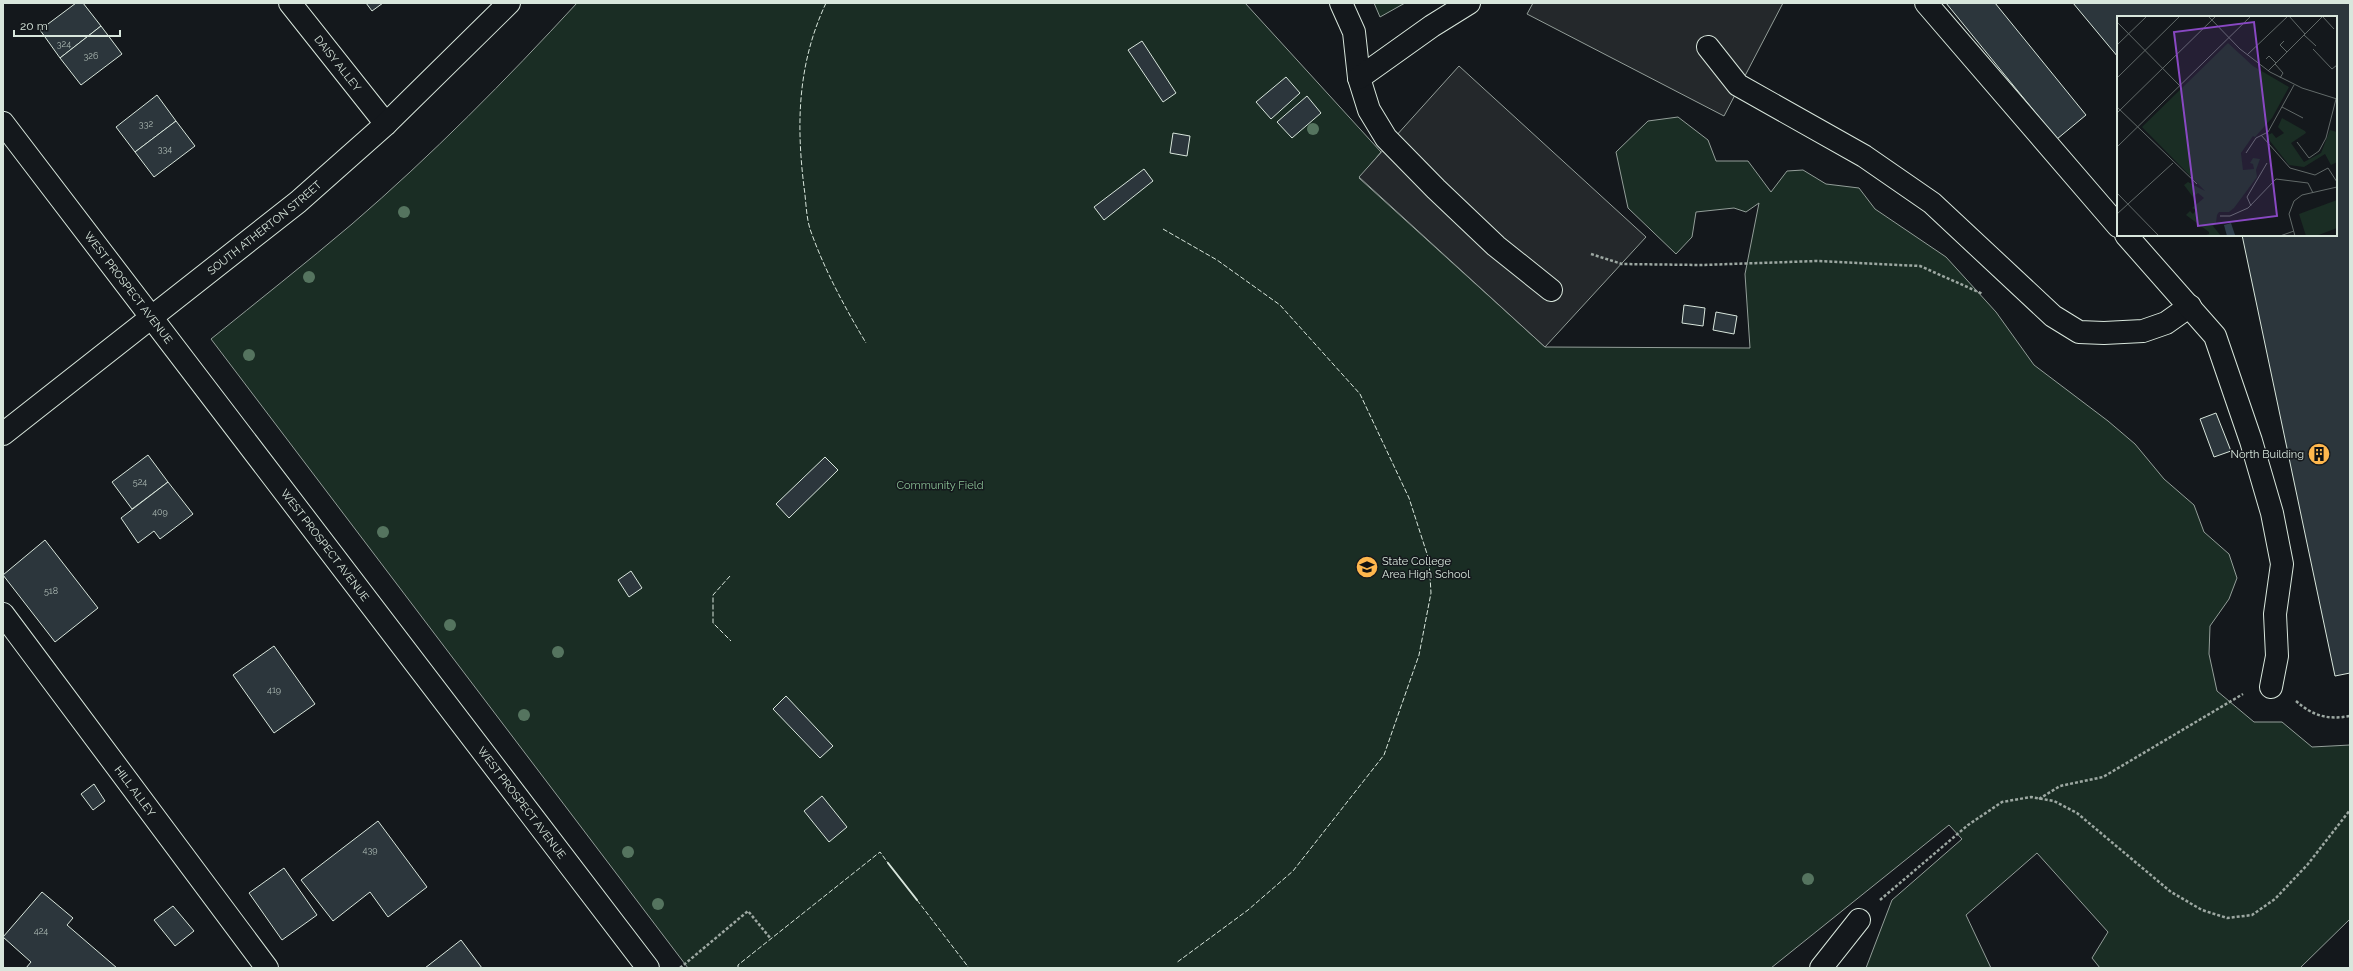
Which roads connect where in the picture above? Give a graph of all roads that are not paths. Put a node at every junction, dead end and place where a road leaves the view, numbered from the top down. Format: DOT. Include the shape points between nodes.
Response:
graph roads {
  1 [pos="290,3"];
  2 [pos="509,3"];
  3 [pos="1341,3"];
  4 [pos="1469,3"];
  5 [pos="1926,3"];
  6 [pos="1708,47"];
  7 [pos="1359,78"];
  8 [pos="3,123"];
  9 [pos="386,124"];
  10 [pos="2117,225"];
  11 [pos="2127,236"];
  12 [pos="1551,290"];
  13 [pos="2190,306"];
  14 [pos="151,317"];
  15 [pos="3,434"];
  16 [pos="3,614"];
  17 [pos="2271,687"];
  18 [pos="1859,920"];
  19 [pos="267,968"];
  20 [pos="648,968"];
  21 [pos="1821,968"];
  1 -- 9 [label="street, DAISY ALLEY"];
  2 -- 9 [label="street, SOUTH ATHERTON STREET"];
  3 -- 7 [label="street" via="1354,32"];
  4 -- 7 [label="street"];
  5 -- 10 [label="street"];
  6 -- 13 [label="street" via="1738,85 1864,156 1932,203 2053,316 2079,332 2143,331 2166,322"];
  7 -- 12 [label="street" via="1369,110 1386,138 1496,246"];
  8 -- 14 [label="street, WEST PROSPECT AVENUE"];
  9 -- 14 [label="street, SOUTH ATHERTON STREET" via="298,202"];
  11 -- 13 [label="street"];
  13 -- 17 [label="street" via="2215,336 2251,441 2272,513 2282,564 2275,614 2277,656"];
  14 -- 15 [label="street, SOUTH ATHERTON STREET"];
  14 -- 20 [label="street, WEST PROSPECT AVENUE"];
  16 -- 19 [label="street, HILL ALLEY"];
  18 -- 21 [label="street"];
}
